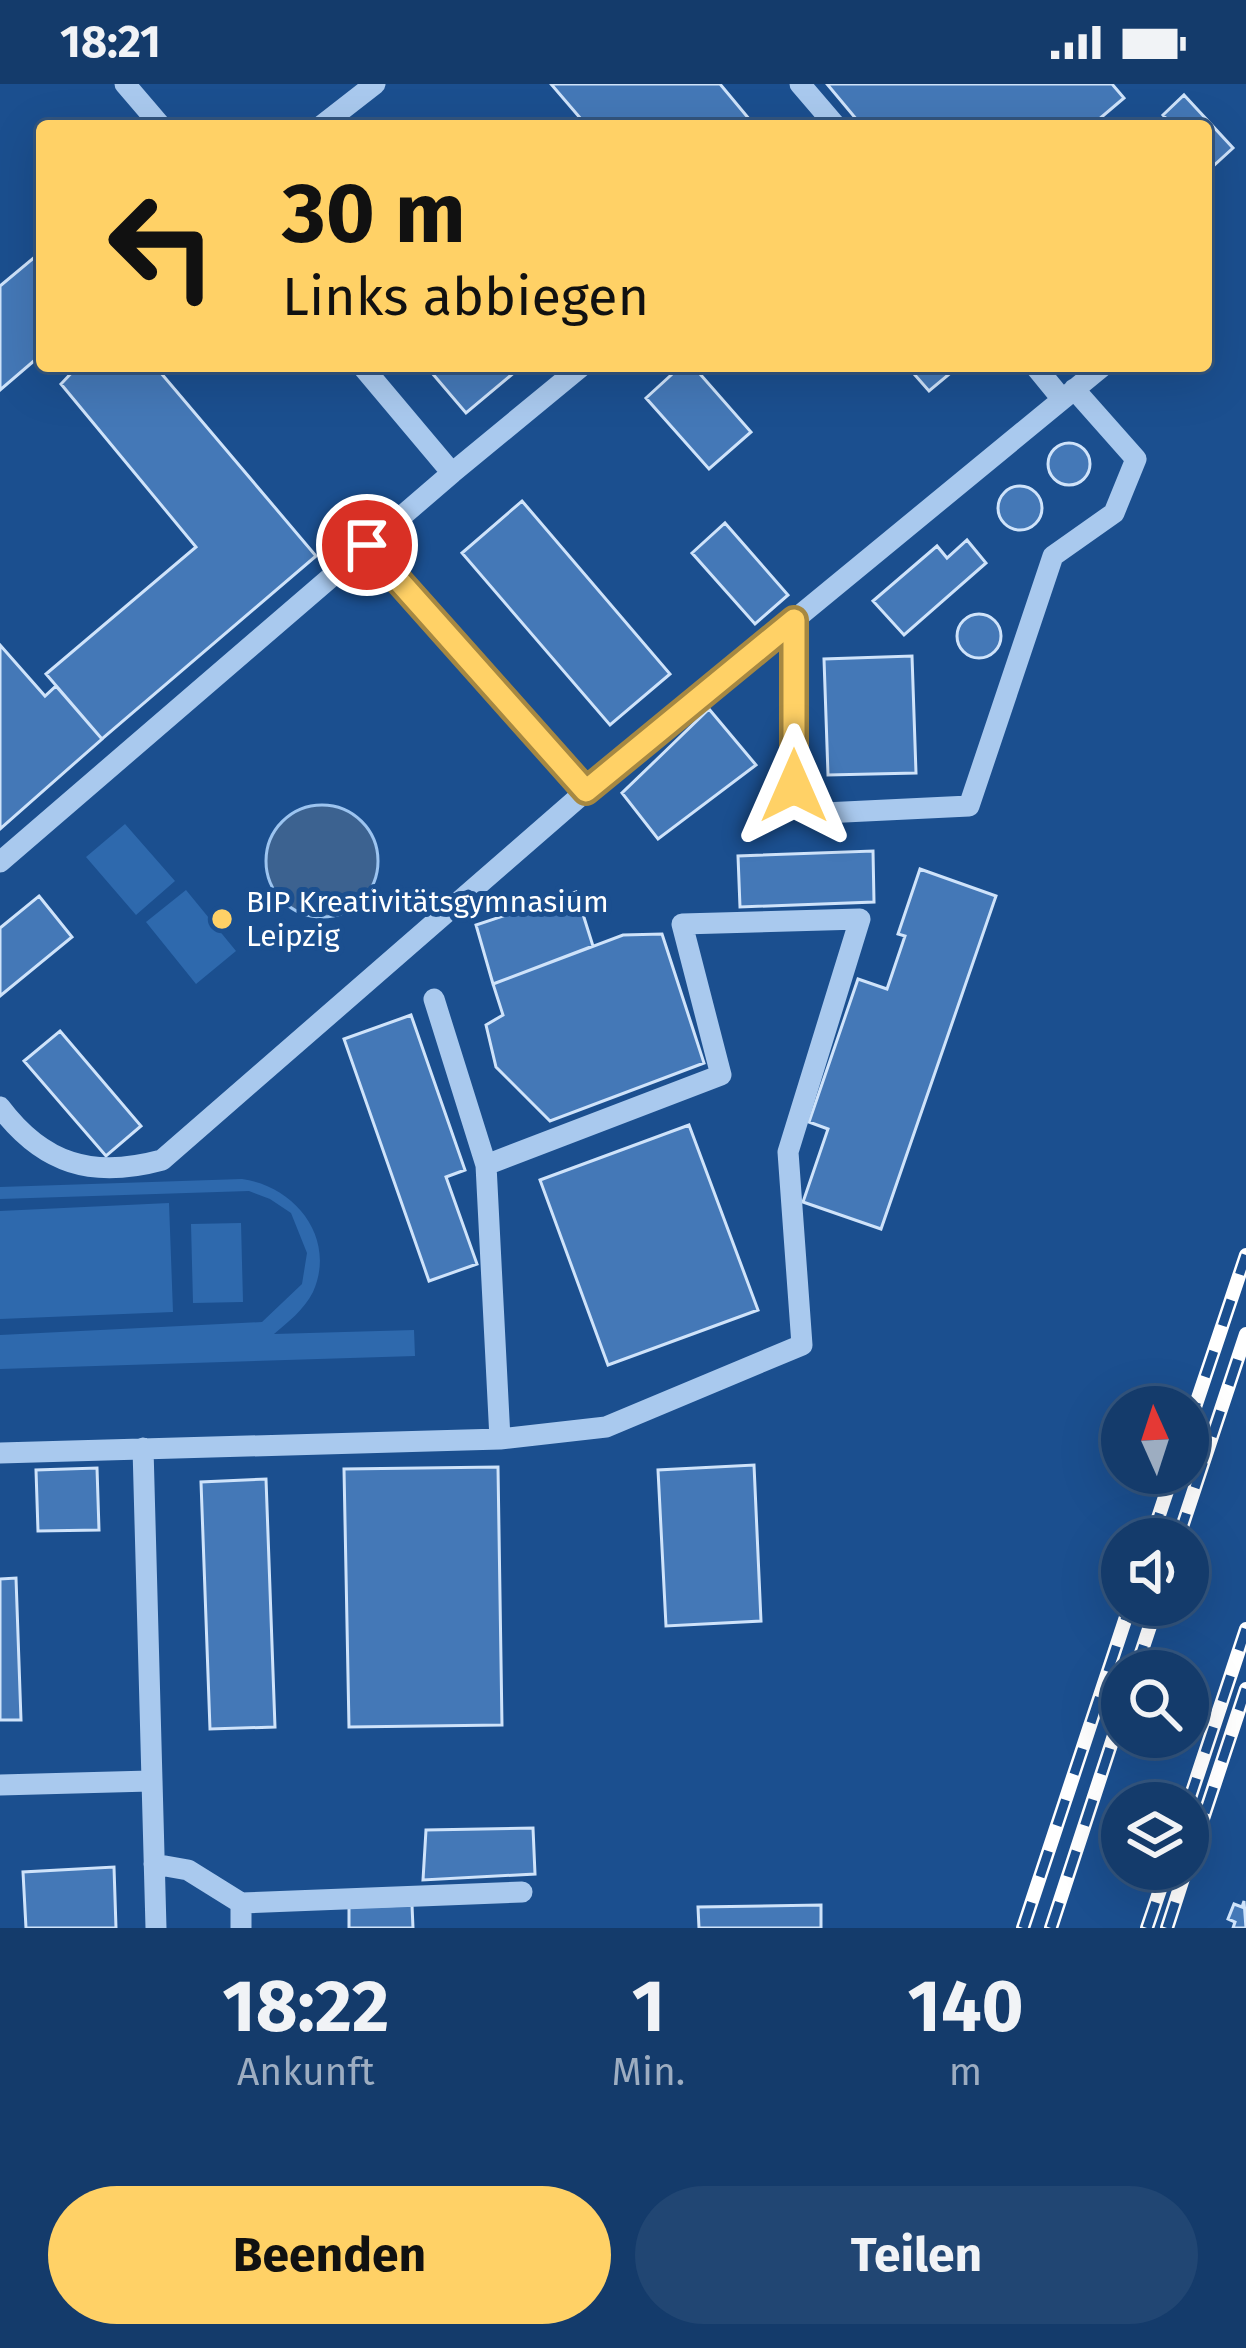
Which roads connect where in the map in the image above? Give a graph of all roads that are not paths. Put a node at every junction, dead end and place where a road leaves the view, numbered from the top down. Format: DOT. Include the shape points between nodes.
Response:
graph roads {
  1 [pos="125,84"];
  2 [pos="374,84"];
  3 [pos="800,84"];
  4 [pos="155,120"];
  5 [pos="329,120"];
  6 [pos="831,120"];
  7 [pos="367,372"];
  8 [pos="575,372"];
  9 [pos="1042,372"];
  10 [pos="1096,372"];
  11 [pos="1068,394"];
  12 [pos="452,473"];
  13 [pos="367,545"];
  14 [pos="794,620"];
  15 [pos="586,791"];
  16 [pos="0,862"];
  17 [pos="434,999"];
  18 [pos="0,1107"];
  19 [pos="486,1165"];
  20 [pos="500,1439"];
  21 [pos="143,1448"];
  22 [pos="0,1453"];
  23 [pos="150,1781"];
  24 [pos="0,1786"];
  25 [pos="154,1864"];
  26 [pos="522,1892"];
  27 [pos="241,1903"];
  28 [pos="156,1928"];
  29 [pos="242,1928"];
  1 -- 4 [label="lane"];
  2 -- 5 [label="lane"];
  3 -- 6 [label="lane"];
  7 -- 12 [label="lane"];
  8 -- 12 [label="lane"];
  9 -- 11 [label="lane"];
  10 -- 11 [label="lane"];
  11 -- 14 [label="lane"];
  11 -- 14 [label="lane" via="1136,458 1114,513 1053,556 970,806 824,813 794,786"];
  12 -- 13 [label="lane"];
  13 -- 15 [label="lane"];
  13 -- 16 [label="lane"];
  14 -- 15 [label="lane"];
  15 -- 18 [label="lane" via="162,1160 100,1169 62,1159 27,1142"];
  17 -- 19 [label="lane"];
  19 -- 20 [label="lane"];
  19 -- 20 [label="lane" via="721,1075 682,924 860,919 788,1152 802,1345 606,1427"];
  20 -- 21 [label="lane"];
  21 -- 22 [label="lane"];
  21 -- 23 [label="lane"];
  23 -- 24 [label="lane"];
  23 -- 25 [label="lane"];
  25 -- 27 [label="lane" via="188,1870"];
  25 -- 28 [label="lane"];
  26 -- 27 [label="lane"];
  27 -- 29 [label="lane"];
}
